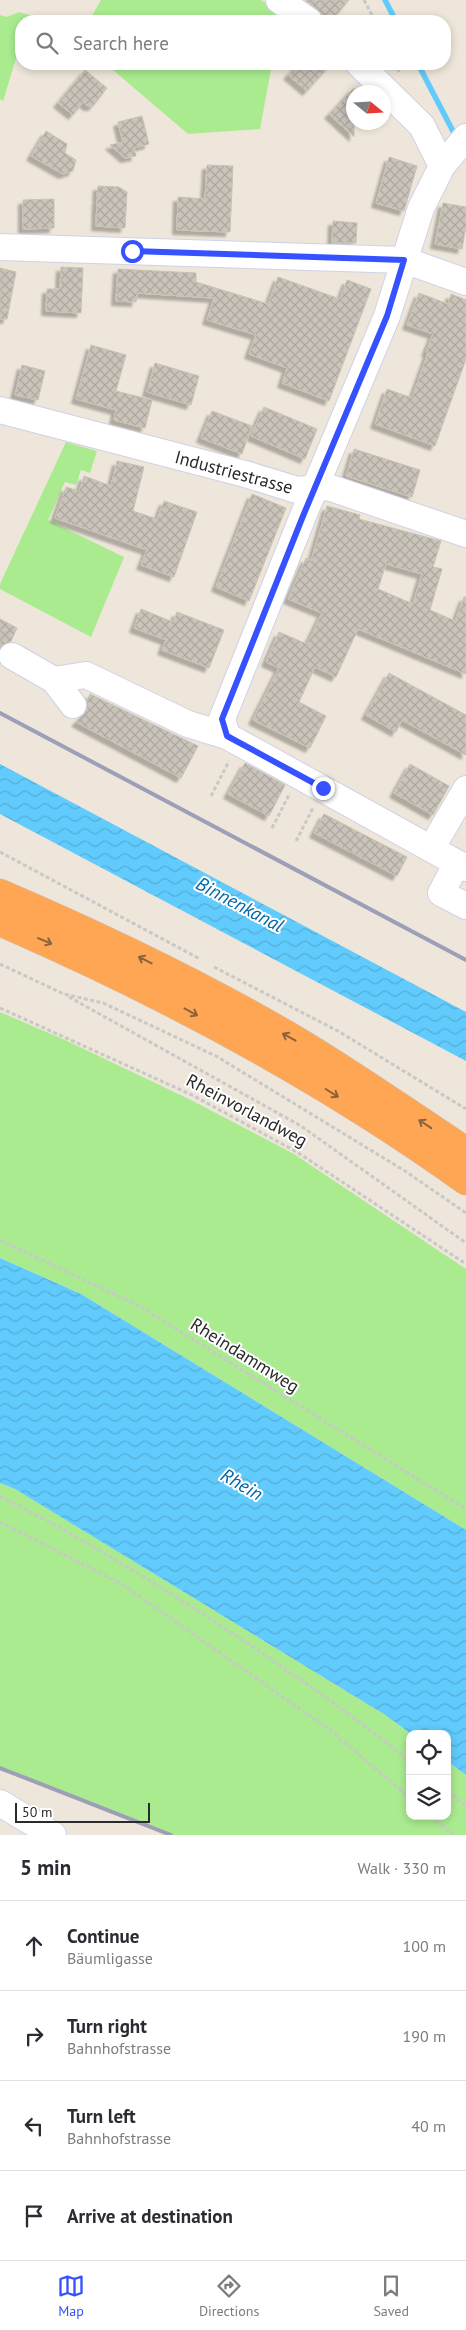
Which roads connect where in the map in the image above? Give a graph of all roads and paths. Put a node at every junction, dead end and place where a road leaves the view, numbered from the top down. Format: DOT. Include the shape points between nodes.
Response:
graph roads {
  1 [pos="279,0"];
  2 [pos="364,0"];
  3 [pos="300,15"];
  4 [pos="372,15"];
  5 [pos="365,70"];
  6 [pos="466,137"];
  7 [pos="445,162"];
  8 [pos="0,247"];
  9 [pos="404,260"];
  10 [pos="466,282"];
  11 [pos="0,410"];
  12 [pos="316,487"];
  13 [pos="466,534"];
  14 [pos="12,656"];
  15 [pos="54,680"];
  16 [pos="73,705"];
  17 [pos="228,748"];
  18 [pos="323,788"];
  19 [pos="466,789"];
  20 [pos="211,796"];
  21 [pos="277,818"];
  22 [pos="272,828"];
  23 [pos="296,841"];
  24 [pos="431,849"];
  25 [pos="461,865"];
  26 [pos="0,893"];
  27 [pos="466,906"];
  28 [pos="0,922"];
  29 [pos="0,964"];
  30 [pos="64,994"];
  31 [pos="0,1008"];
  32 [pos="466,1151"];
  33 [pos="466,1181"];
  34 [pos="466,1213"];
  35 [pos="0,1240"];
  36 [pos="466,1243"];
  37 [pos="466,1264"];
  38 [pos="0,1497"];
  39 [pos="466,1509"];
  40 [pos="0,1522"];
  41 [pos="406,1758"];
  42 [pos="451,1794"];
  43 [pos="406,1795"];
  44 [pos="0,1803"];
  45 [pos="466,1806"];
  46 [pos="435,1820"];
  47 [pos="53,1835"];
  48 [pos="452,1835"];
  1 -- 3 [label="street"];
  2 -- 4 [label="path"];
  5 -- 7 [label="street" via="422,126"];
  6 -- 7 [label="street"];
  7 -- 9 [label="street" via="421,208"];
  8 -- 9 [label="street"];
  9 -- 10 [label="street"];
  9 -- 12 [label="street" via="387,316"];
  11 -- 12 [label="street, Industriestrasse" via="297,490"];
  12 -- 13 [label="street, Industriestrasse" via="328,487"];
  12 -- 17 [label="street" via="222,719"];
  14 -- 15 [label="street"];
  15 -- 16 [label="street"];
  15 -- 17 [label="street" via="86,675 188,724"];
  17 -- 18 [label="street"];
  17 -- 20 [label="path"];
  18 -- 23 [label="path"];
  18 -- 24 [label="street"];
  19 -- 24 [label="street"];
  21 -- 22 [label="path"];
  24 -- 25 [label="street"];
  25 -- 27 [label="street" via="441,893"];
  32 -- 26 [label="highway, one-way" via="301,1043 84,929"];
  28 -- 33 [label="highway, one-way" via="70,952 198,1016 376,1120"];
  29 -- 30 [label="path"];
  30 -- 34 [label="path" via="103,1004 216,1056 406,1171"];
  30 -- 36 [label="path" via="301,1126"];
  31 -- 37 [label="path, Rheinvorlandweg" via="192,1095 297,1152"];
  35 -- 39 [label="path, Rheindammweg" via="141,1307"];
  38 -- 41 [label="path" via="41,1515 192,1607 366,1726"];
  40 -- 43 [label="path" via="120,1583 330,1730"];
  42 -- 45 [label="path"];
  44 -- 47 [label="street"];
  46 -- 48 [label="path"];
}
